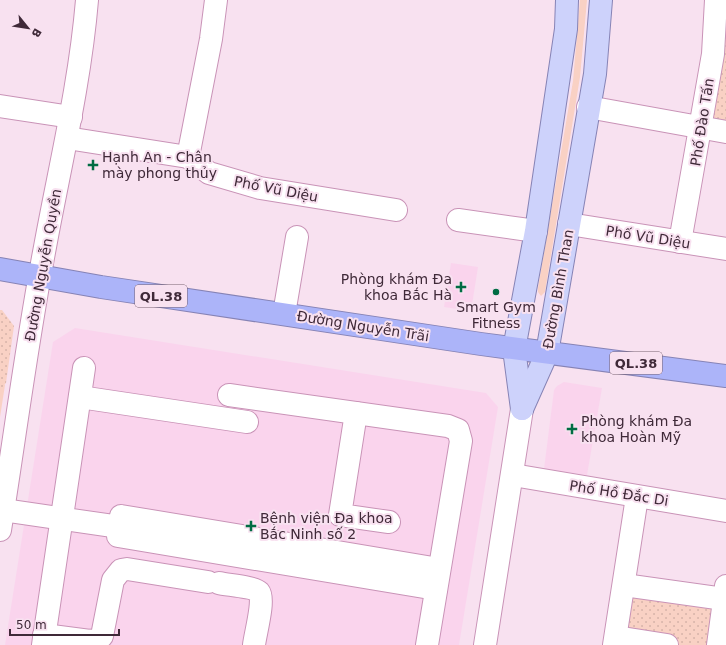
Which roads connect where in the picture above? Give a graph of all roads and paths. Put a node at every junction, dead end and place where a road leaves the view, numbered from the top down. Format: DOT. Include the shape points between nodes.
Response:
graph roads {
  1 [pos="87,0"];
  2 [pos="216,0"];
  3 [pos="568,0"];
  4 [pos="601,0"];
  5 [pos="716,0"];
  6 [pos="0,106"];
  7 [pos="588,108"];
  8 [pos="69,127"];
  9 [pos="702,127"];
  10 [pos="726,132"];
  11 [pos="188,157"];
  12 [pos="396,210"];
  13 [pos="458,220"];
  14 [pos="569,224"];
  15 [pos="536,231"];
  16 [pos="297,237"];
  17 [pos="680,242"];
  18 [pos="726,249"];
  19 [pos="0,269"];
  20 [pos="40,276"];
  21 [pos="284,314"];
  22 [pos="514,348"];
  23 [pos="547,353"];
  24 [pos="84,368"];
  25 [pos="726,376"];
  26 [pos="229,395"];
  27 [pos="80,397"];
  28 [pos="522,409"];
  29 [pos="356,413"];
  30 [pos="247,422"];
  31 [pos="513,475"];
  32 [pos="637,497"];
  33 [pos="726,511"];
  34 [pos="62,518"];
  35 [pos="2,520"];
  36 [pos="389,522"];
  37 [pos="437,579"];
  38 [pos="624,585"];
  39 [pos="725,592"];
  40 [pos="44,640"];
  41 [pos="615,641"];
  42 [pos="254,645"];
  43 [pos="427,645"];
  44 [pos="485,645"];
  45 [pos="667,645"];
  46 [pos="718,645"];
  1 -- 8 [label="street, Đường Nguyễn Quyền" via="83,44"];
  2 -- 11 [label="street"];
  3 -- 15 [label="main road"];
  4 -- 7 [label="main road, Đường Bình Than" via="595,74"];
  5 -- 9 [label="street, Phố Đào Tấn" via="713,54"];
  6 -- 8 [label="street"];
  7 -- 9 [label="street"];
  7 -- 14 [label="main road, Đường Bình Than"];
  8 -- 11 [label="street"];
  8 -- 20 [label="street, Đường Nguyễn Quyền"];
  9 -- 10 [label="street"];
  9 -- 17 [label="street, Phố Đào Tấn"];
  11 -- 12 [label="street, Phố Vũ Diệu" via="209,174 260,188"];
  13 -- 15 [label="street"];
  14 -- 17 [label="street, Phố Vũ Diệu"];
  14 -- 23 [label="main road, Đường Bình Than"];
  15 -- 22 [label="main road"];
  16 -- 21 [label="street"];
  17 -- 18 [label="street, Phố Vũ Diệu"];
  19 -- 20 [label="highway, Đường Nguyễn Trãi / QL.38"];
  20 -- 21 [label="highway, Đường Nguyễn Trãi / QL.38" via="109,289"];
  20 -- 35 [label="street, Đường Nguyễn Quyền"];
  21 -- 22 [label="highway, Đường Nguyễn Trãi / QL.38"];
  22 -- 23 [label="highway, Đường Nguyễn Trãi / QL.38"];
  22 -- 28 [label="main road"];
  23 -- 25 [label="highway, Đường Nguyễn Trãi / QL.38"];
  23 -- 28 [label="main road, Đường Bình Than"];
  24 -- 27 [label="street"];
  26 -- 29 [label="street"];
  27 -- 30 [label="street"];
  27 -- 34 [label="street"];
  28 -- 31 [label="street, Đường Bình Than"];
  29 -- 36 [label="street" via="340,515"];
  29 -- 37 [label="street" via="453,427 460,435"];
  31 -- 32 [label="street, Phố Hồ Đắc Di"];
  31 -- 44 [label="street, Đường Bình Than"];
  32 -- 33 [label="street, Phố Hồ Đắc Di"];
  32 -- 38 [label="street"];
  34 -- 35 [label="street"];
  34 -- 37 [label="street" via="120,527 118,536"];
  34 -- 40 [label="street"];
  37 -- 43 [label="street"];
  38 -- 39 [label="street"];
  38 -- 41 [label="street"];
  39 -- 46 [label="street"];
  40 -- 42 [label="street" via="98,640 102,636 113,580 121,570 127,569 259,592 261,600"];
  41 -- 45 [label="street"];
}
